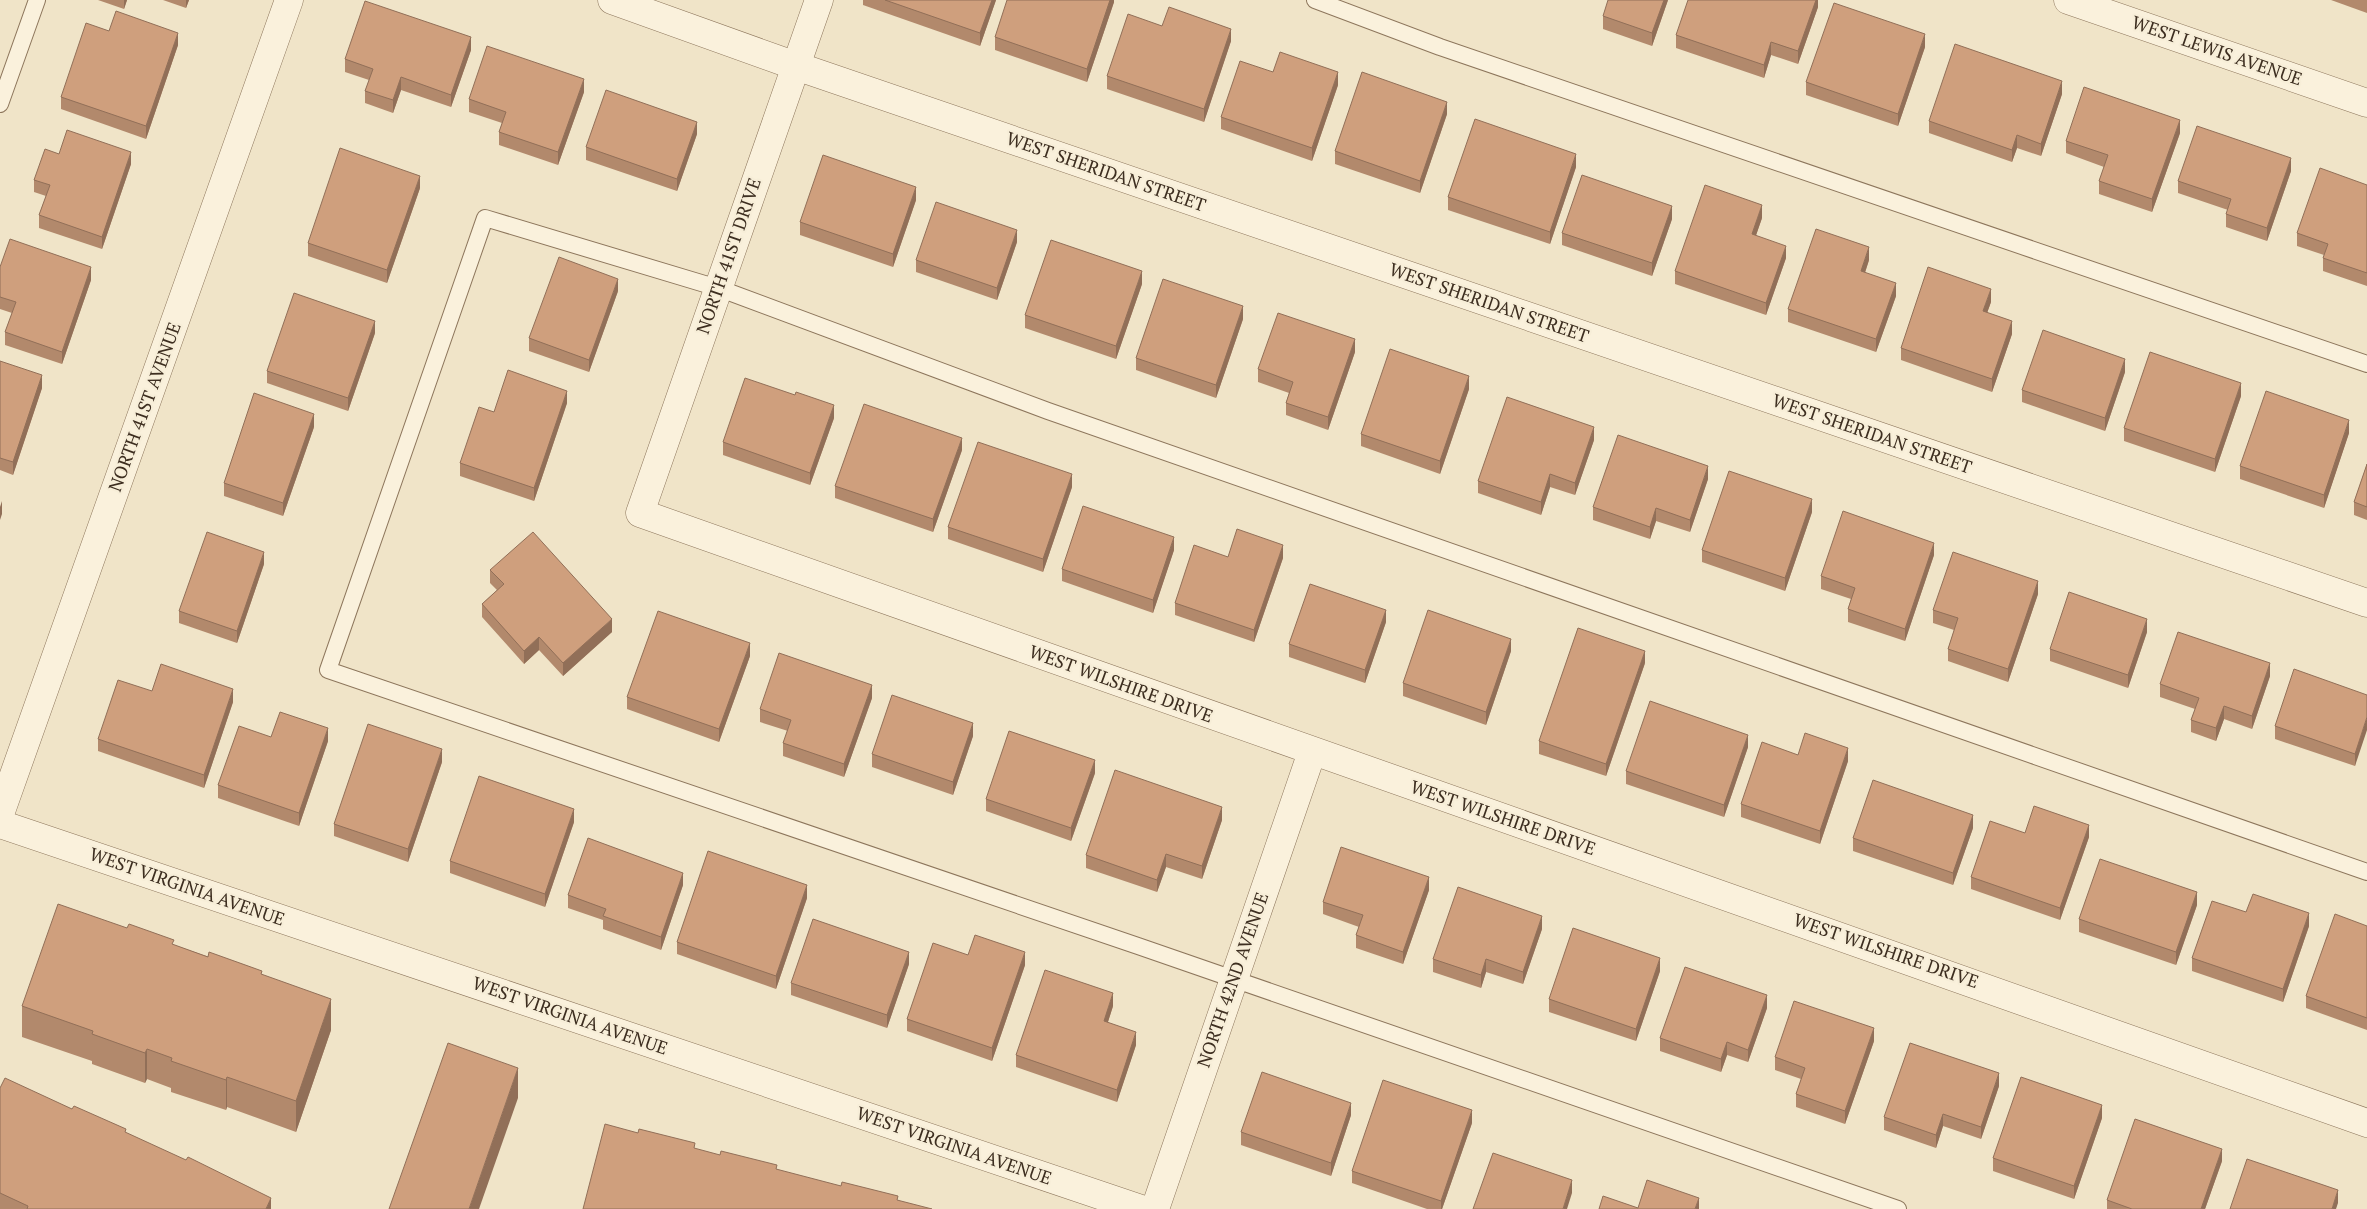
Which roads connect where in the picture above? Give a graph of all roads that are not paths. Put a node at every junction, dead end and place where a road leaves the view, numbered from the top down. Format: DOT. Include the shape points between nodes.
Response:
graph roads {
  1 [pos="37,0"];
  2 [pos="289,0"];
  3 [pos="612,0"];
  4 [pos="818,0"];
  5 [pos="1315,0"];
  6 [pos="2068,0"];
  7 [pos="796,66"];
  8 [pos="2367,103"];
  9 [pos="0,104"];
  10 [pos="718,288"];
  11 [pos="2367,364"];
  12 [pos="640,513"];
  13 [pos="2367,604"];
  14 [pos="1312,752"];
  15 [pos="0,814"];
  16 [pos="0,824"];
  17 [pos="2367,872"];
  18 [pos="1233,978"];
  19 [pos="2367,1123"];
  20 [pos="1141,1209"];
  21 [pos="1155,1209"];
  22 [pos="1898,1209"];
  1 -- 9 [label="lane"];
  2 -- 15 [label="street, NORTH 41ST AVENUE"];
  3 -- 7 [label="street, WEST SHERIDAN STREET"];
  4 -- 7 [label="street, NORTH 41ST DRIVE"];
  5 -- 11 [label="lane" via="1440,47"];
  6 -- 8 [label="street, WEST LEWIS AVENUE"];
  7 -- 10 [label="street, NORTH 41ST DRIVE"];
  7 -- 13 [label="street, WEST SHERIDAN STREET"];
  10 -- 12 [label="street, NORTH 41ST DRIVE"];
  10 -- 17 [label="lane" via="1048,411"];
  10 -- 18 [label="lane" via="485,218 328,670"];
  12 -- 14 [label="street, WEST WILSHIRE DRIVE"];
  14 -- 18 [label="street, NORTH 42ND AVENUE"];
  14 -- 19 [label="street, WEST WILSHIRE DRIVE" via="1888,951"];
  16 -- 20 [label="street, WEST VIRGINIA AVENUE"];
  18 -- 21 [label="street, NORTH 42ND AVENUE"];
  18 -- 22 [label="lane"];
}
